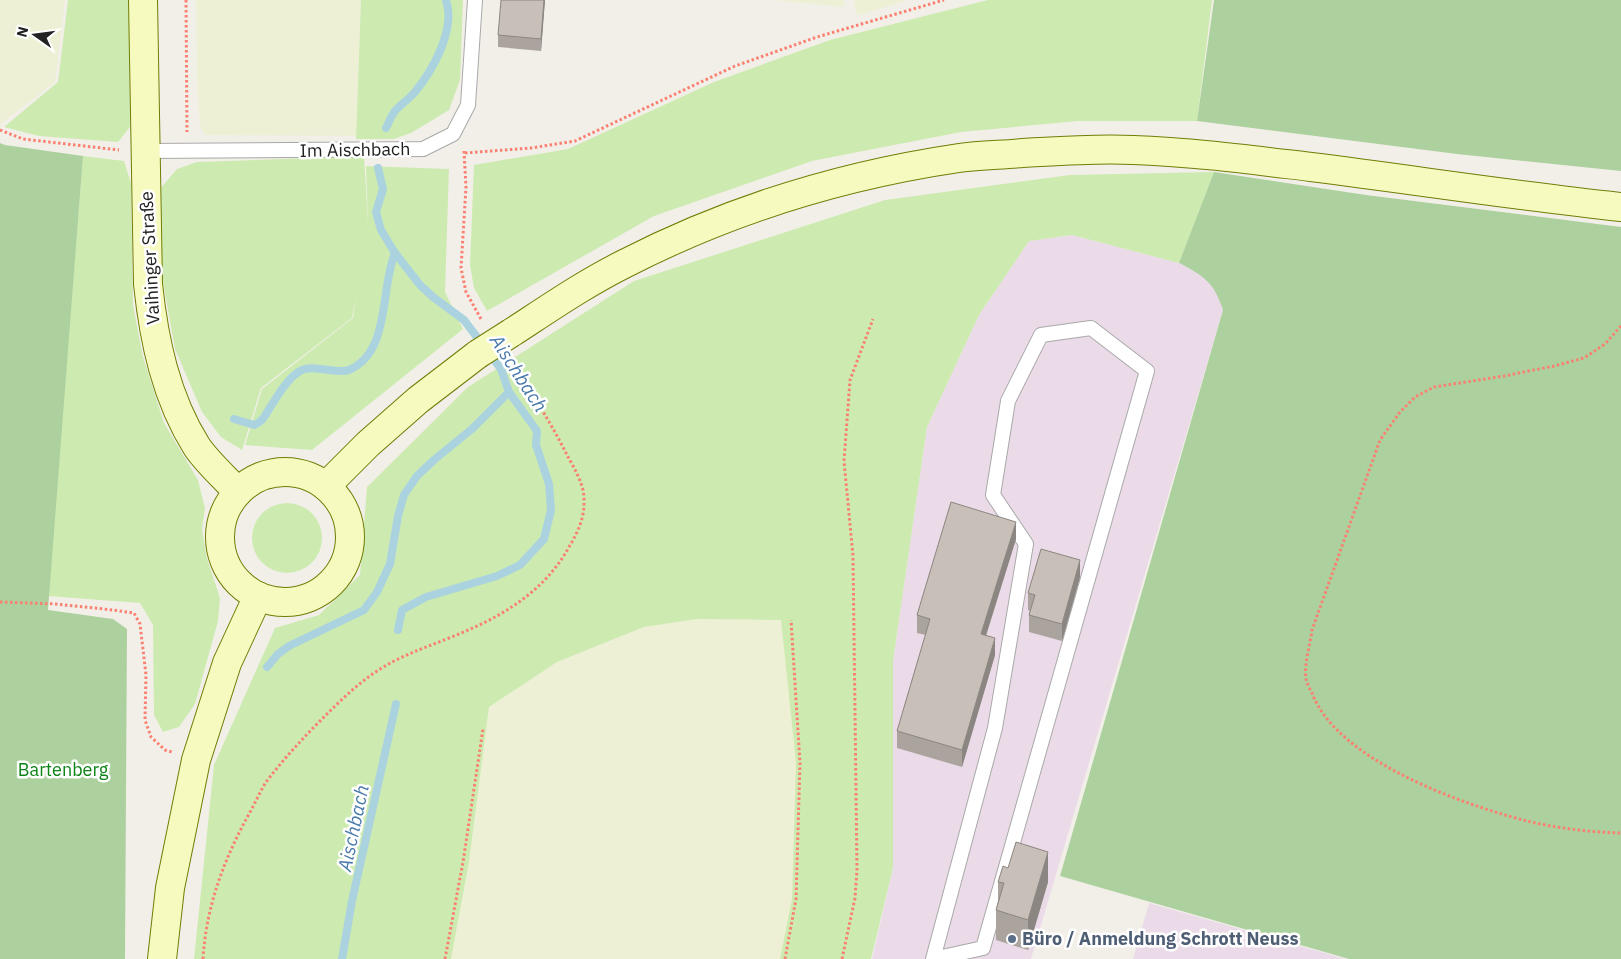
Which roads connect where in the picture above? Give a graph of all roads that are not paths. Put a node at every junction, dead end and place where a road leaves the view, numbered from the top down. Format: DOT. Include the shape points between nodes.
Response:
graph roads {
  1 [pos="143,0"];
  2 [pos="475,0"];
  3 [pos="145,151"];
  4 [pos="1621,207"];
  5 [pos="326,486"];
  6 [pos="238,492"];
  7 [pos="258,596"];
  8 [pos="162,959"];
  9 [pos="933,959"];
  1 -- 3 [label="main road, Vaihinger Straße"];
  2 -- 3 [label="lane, Im Aischbach" via="468,105 453,134 423,149"];
  3 -- 6 [label="main road, Vaihinger Straße" via="148,284 152,325 163,371 181,418 198,448"];
  4 -- 5 [label="main road, bridge" via="1515,196 1224,156 1132,150 1062,150 961,158 878,173 790,196 709,225 577,289 478,354 418,400"];
  5 -- 6 [label="main road" via="301,474 276,473 252,481"];
  5 -- 7 [label="main road" via="341,503 350,527 348,553 338,576 319,592 301,600 282,602"];
  6 -- 7 [label="main road" via="222,521 221,547 237,581"];
  7 -- 8 [label="main road" via="228,663 196,760 170,888"];
  9 -- 9 [label="lane" via="995,728 1026,544 994,495 1008,401 1040,335 1091,328 1147,371 982,948"];
}
